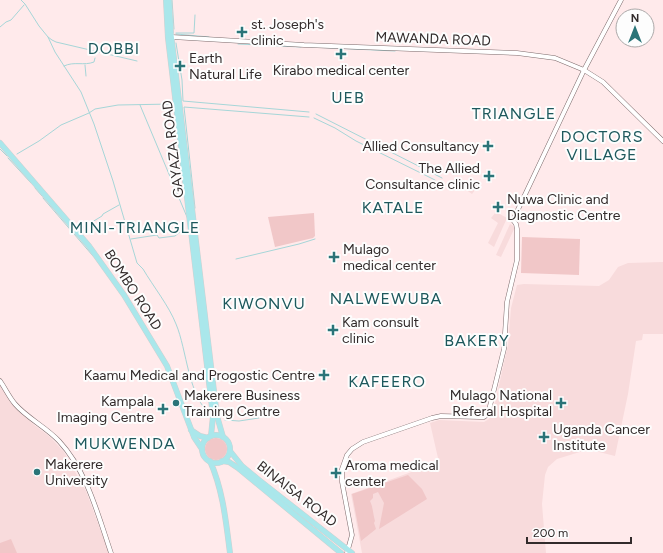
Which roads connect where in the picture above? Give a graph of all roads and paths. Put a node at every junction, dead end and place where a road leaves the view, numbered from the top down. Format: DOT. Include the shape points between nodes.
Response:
graph roads {
  1 [pos="166,0"];
  2 [pos="169,0"];
  3 [pos="621,0"];
  4 [pos="172,37"];
  5 [pos="584,70"];
  6 [pos="663,141"];
  7 [pos="0,143"];
  8 [pos="0,381"];
  9 [pos="190,430"];
  10 [pos="209,437"];
  11 [pos="223,437"];
  12 [pos="202,449"];
  13 [pos="230,451"];
  14 [pos="210,461"];
  15 [pos="220,462"];
  16 [pos="215,472"];
  17 [pos="349,552"];
  18 [pos="112,553"];
  19 [pos="230,553"];
  20 [pos="341,553"];
  1 -- 10 [label="main road, GAYAZA ROAD" via="168,38 213,416"];
  2 -- 4 [label="main road, GAYAZA ROAD"];
  3 -- 5 [label="street"];
  4 -- 5 [label="street, MAWANDA ROAD" via="526,54 555,58"];
  4 -- 11 [label="main road, GAYAZA ROAD" via="217,416"];
  5 -- 6 [label="street, MAWANDA ROAD" via="599,78"];
  5 -- 17 [label="street" via="513,220 517,229 517,260 508,302 504,349 488,414 484,417 441,416 427,419 363,442 352,449 343,466 342,475 352,536"];
  7 -- 9 [label="main road, BOMBO ROAD" via="89,246 121,291 167,366"];
  8 -- 18 [label="street" via="15,404 60,442 78,466"];
  9 -- 10 [label="main road"];
  9 -- 12 [label="main road, BOMBO ROAD"];
  10 -- 11 [label="main road"];
  10 -- 12 [label="main road" via="204,441"];
  11 -- 13 [label="main road" via="229,444"];
  12 -- 14 [label="main road"];
  13 -- 15 [label="main road"];
  13 -- 17 [label="main road, BINAISA ROAD" via="254,476"];
  14 -- 15 [label="main road"];
  14 -- 16 [label="main road"];
  15 -- 16 [label="main road"];
  15 -- 20 [label="main road" via="229,462 238,468"];
  16 -- 19 [label="main road" via="226,515"];
}
